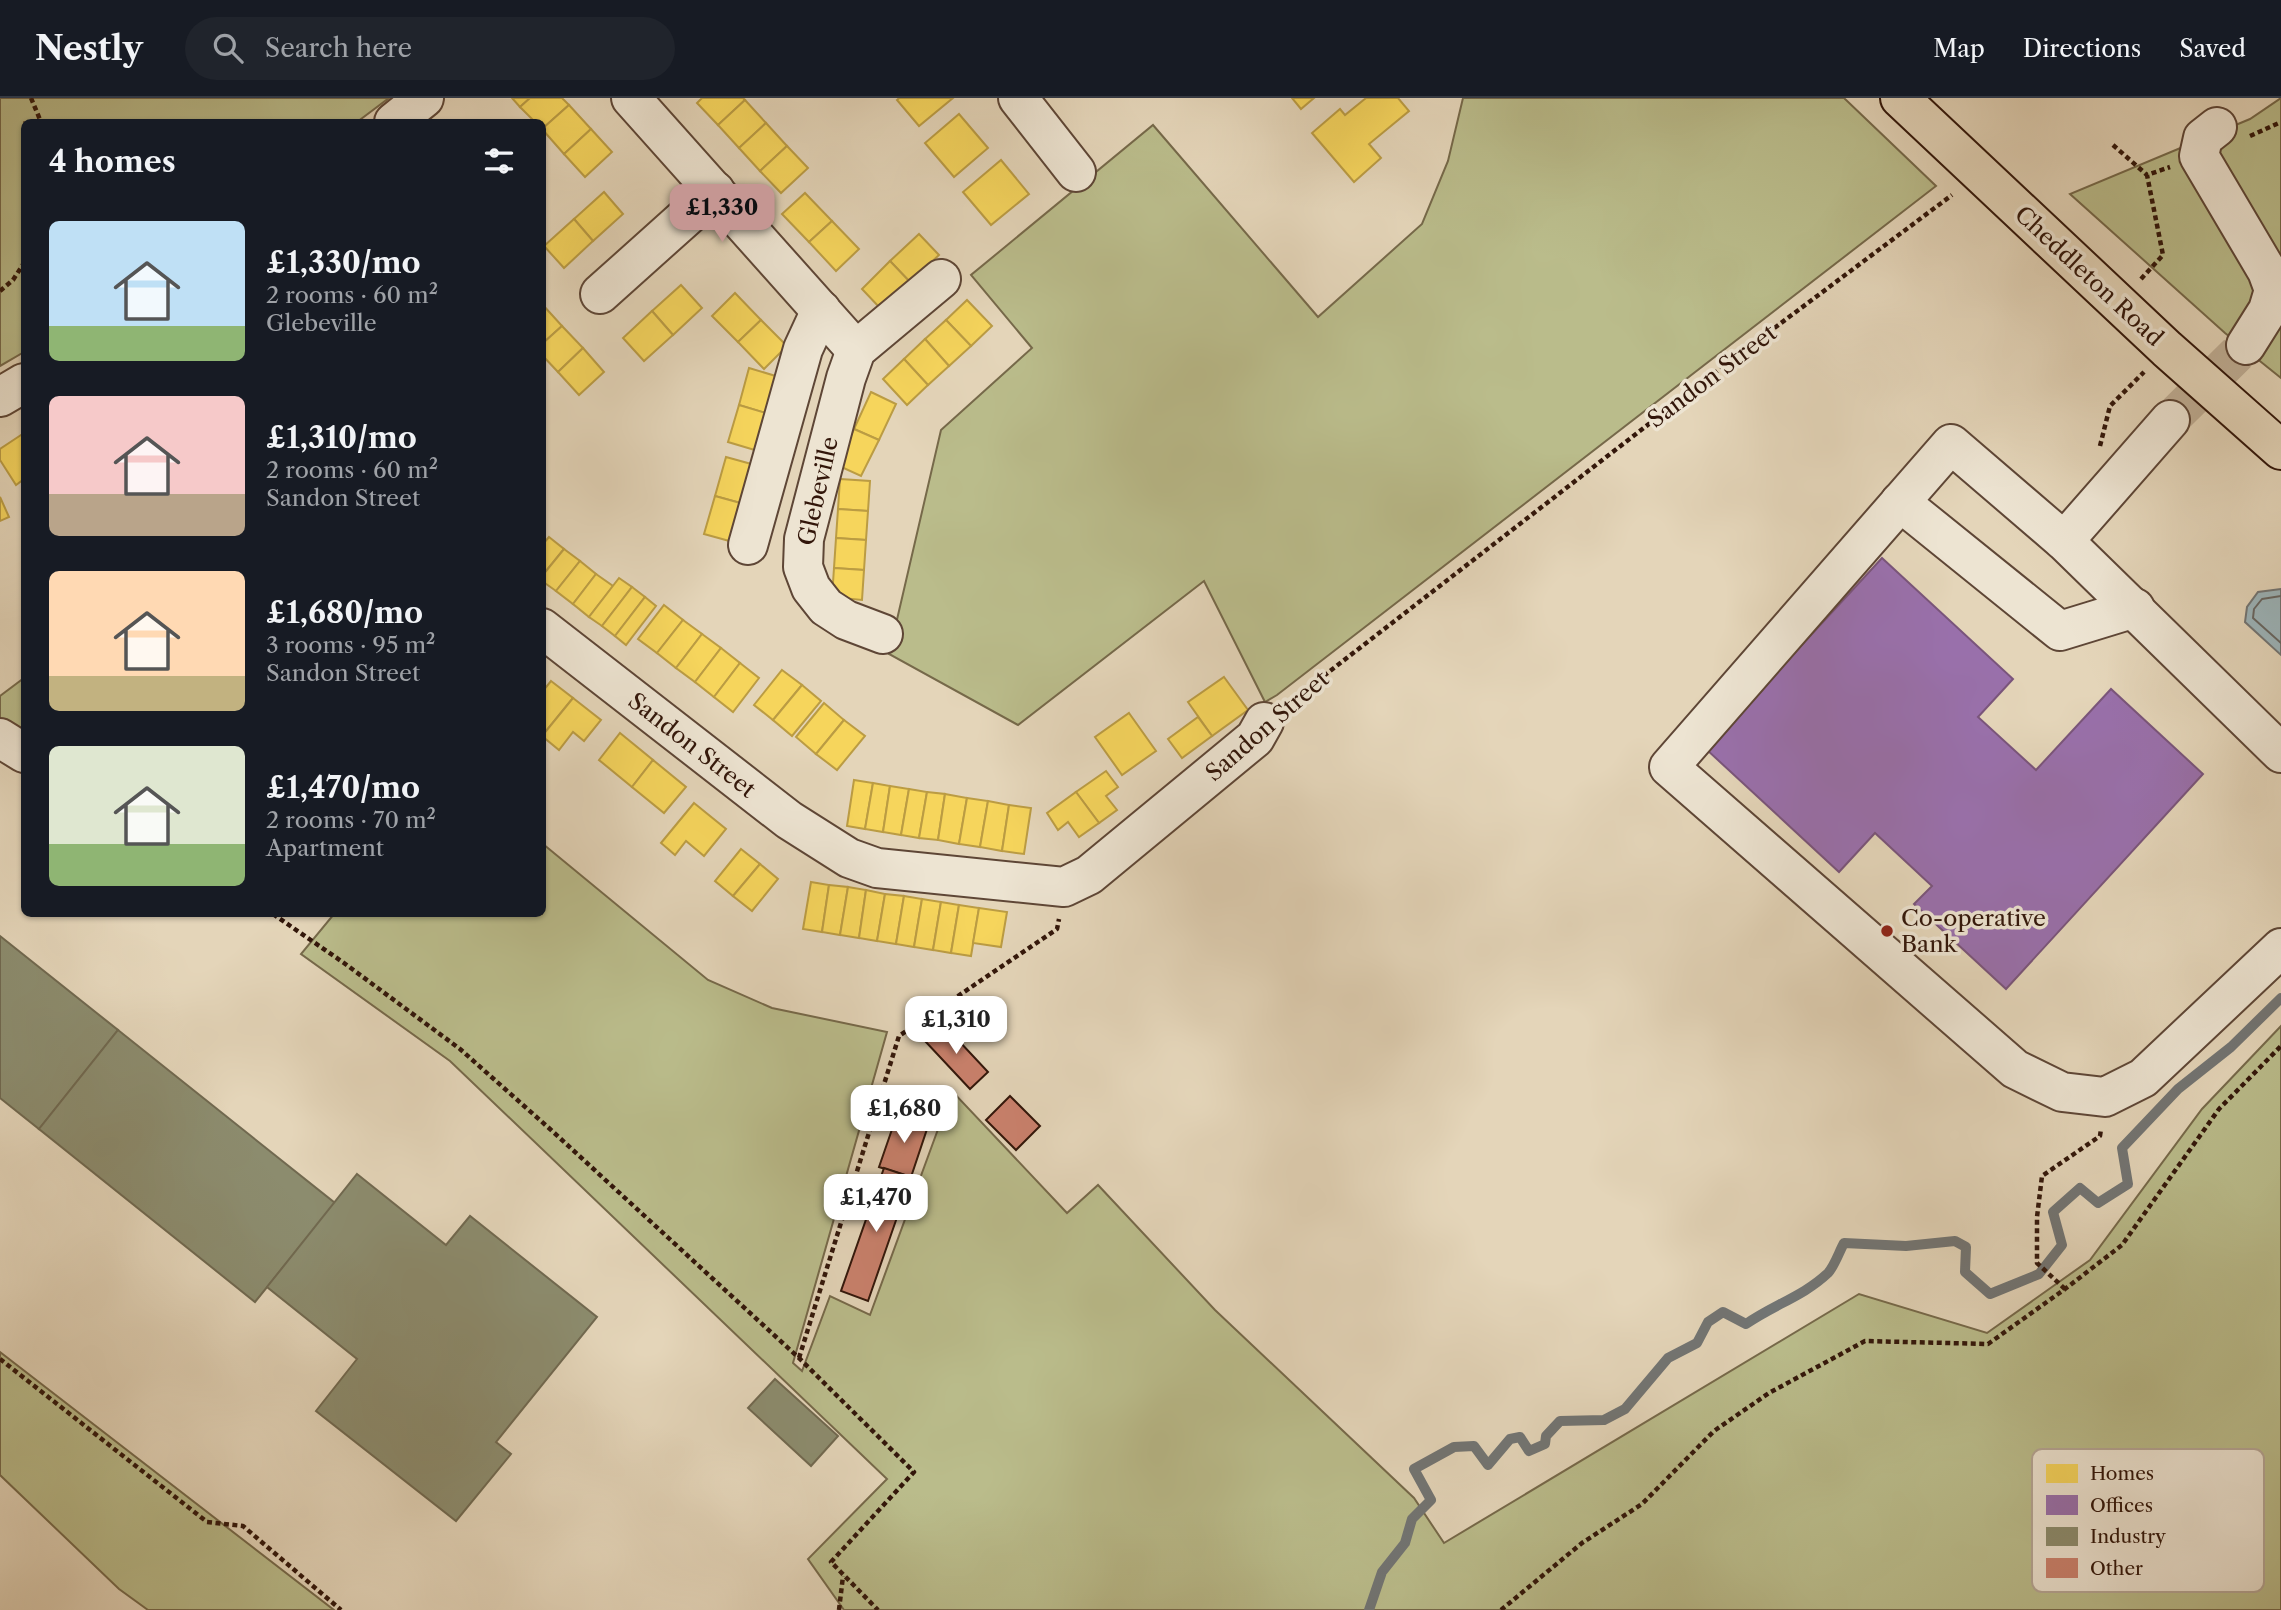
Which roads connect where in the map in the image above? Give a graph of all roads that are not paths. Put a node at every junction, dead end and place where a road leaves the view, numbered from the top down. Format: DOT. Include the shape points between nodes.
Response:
graph roads {
  1 [pos="424,98"];
  2 [pos="632,98"];
  3 [pos="1018,98"];
  4 [pos="1900,98"];
  5 [pos="398,119"];
  6 [pos="2208,141"];
  7 [pos="1076,172"];
  8 [pos="715,191"];
  9 [pos="941,279"];
  10 [pos="600,294"];
  11 [pos="821,310"];
  12 [pos="2246,345"];
  13 [pos="856,350"];
  14 [pos="21,385"];
  15 [pos="0,397"];
  16 [pos="2170,420"];
  17 [pos="2281,450"];
  18 [pos="1900,502"];
  19 [pos="2064,541"];
  20 [pos="748,545"];
  21 [pos="2134,608"];
  22 [pos="546,631"];
  23 [pos="883,634"];
  24 [pos="1264,722"];
  25 [pos="0,738"];
  26 [pos="21,751"];
  27 [pos="2281,753"];
  28 [pos="2281,948"];
  1 -- 5 [label="street"];
  2 -- 8 [label="street"];
  3 -- 7 [label="street"];
  4 -- 17 [label="highway, Cheddleton Road"];
  6 -- 12 [label="street" via="2274,290 2268,310"];
  8 -- 10 [label="street"];
  8 -- 11 [label="street"];
  9 -- 13 [label="street"];
  11 -- 13 [label="street"];
  11 -- 20 [label="street" via="803,349"];
  13 -- 23 [label="street, Glebeville" via="804,539 803,567 810,587 825,607"];
  14 -- 15 [label="street"];
  16 -- 19 [label="street"];
  18 -- 19 [label="street" via="1951,443"];
  18 -- 21 [label="street" via="2060,631"];
  18 -- 28 [label="street" via="1669,767 2015,1069 2062,1092 2105,1097 2143,1078"];
  19 -- 21 [label="street"];
  21 -- 27 [label="street"];
  22 -- 24 [label="street, Sandon Street" via="789,820 849,858 877,868 1064,887 1089,876 1245,747"];
  25 -- 26 [label="street"];
}
